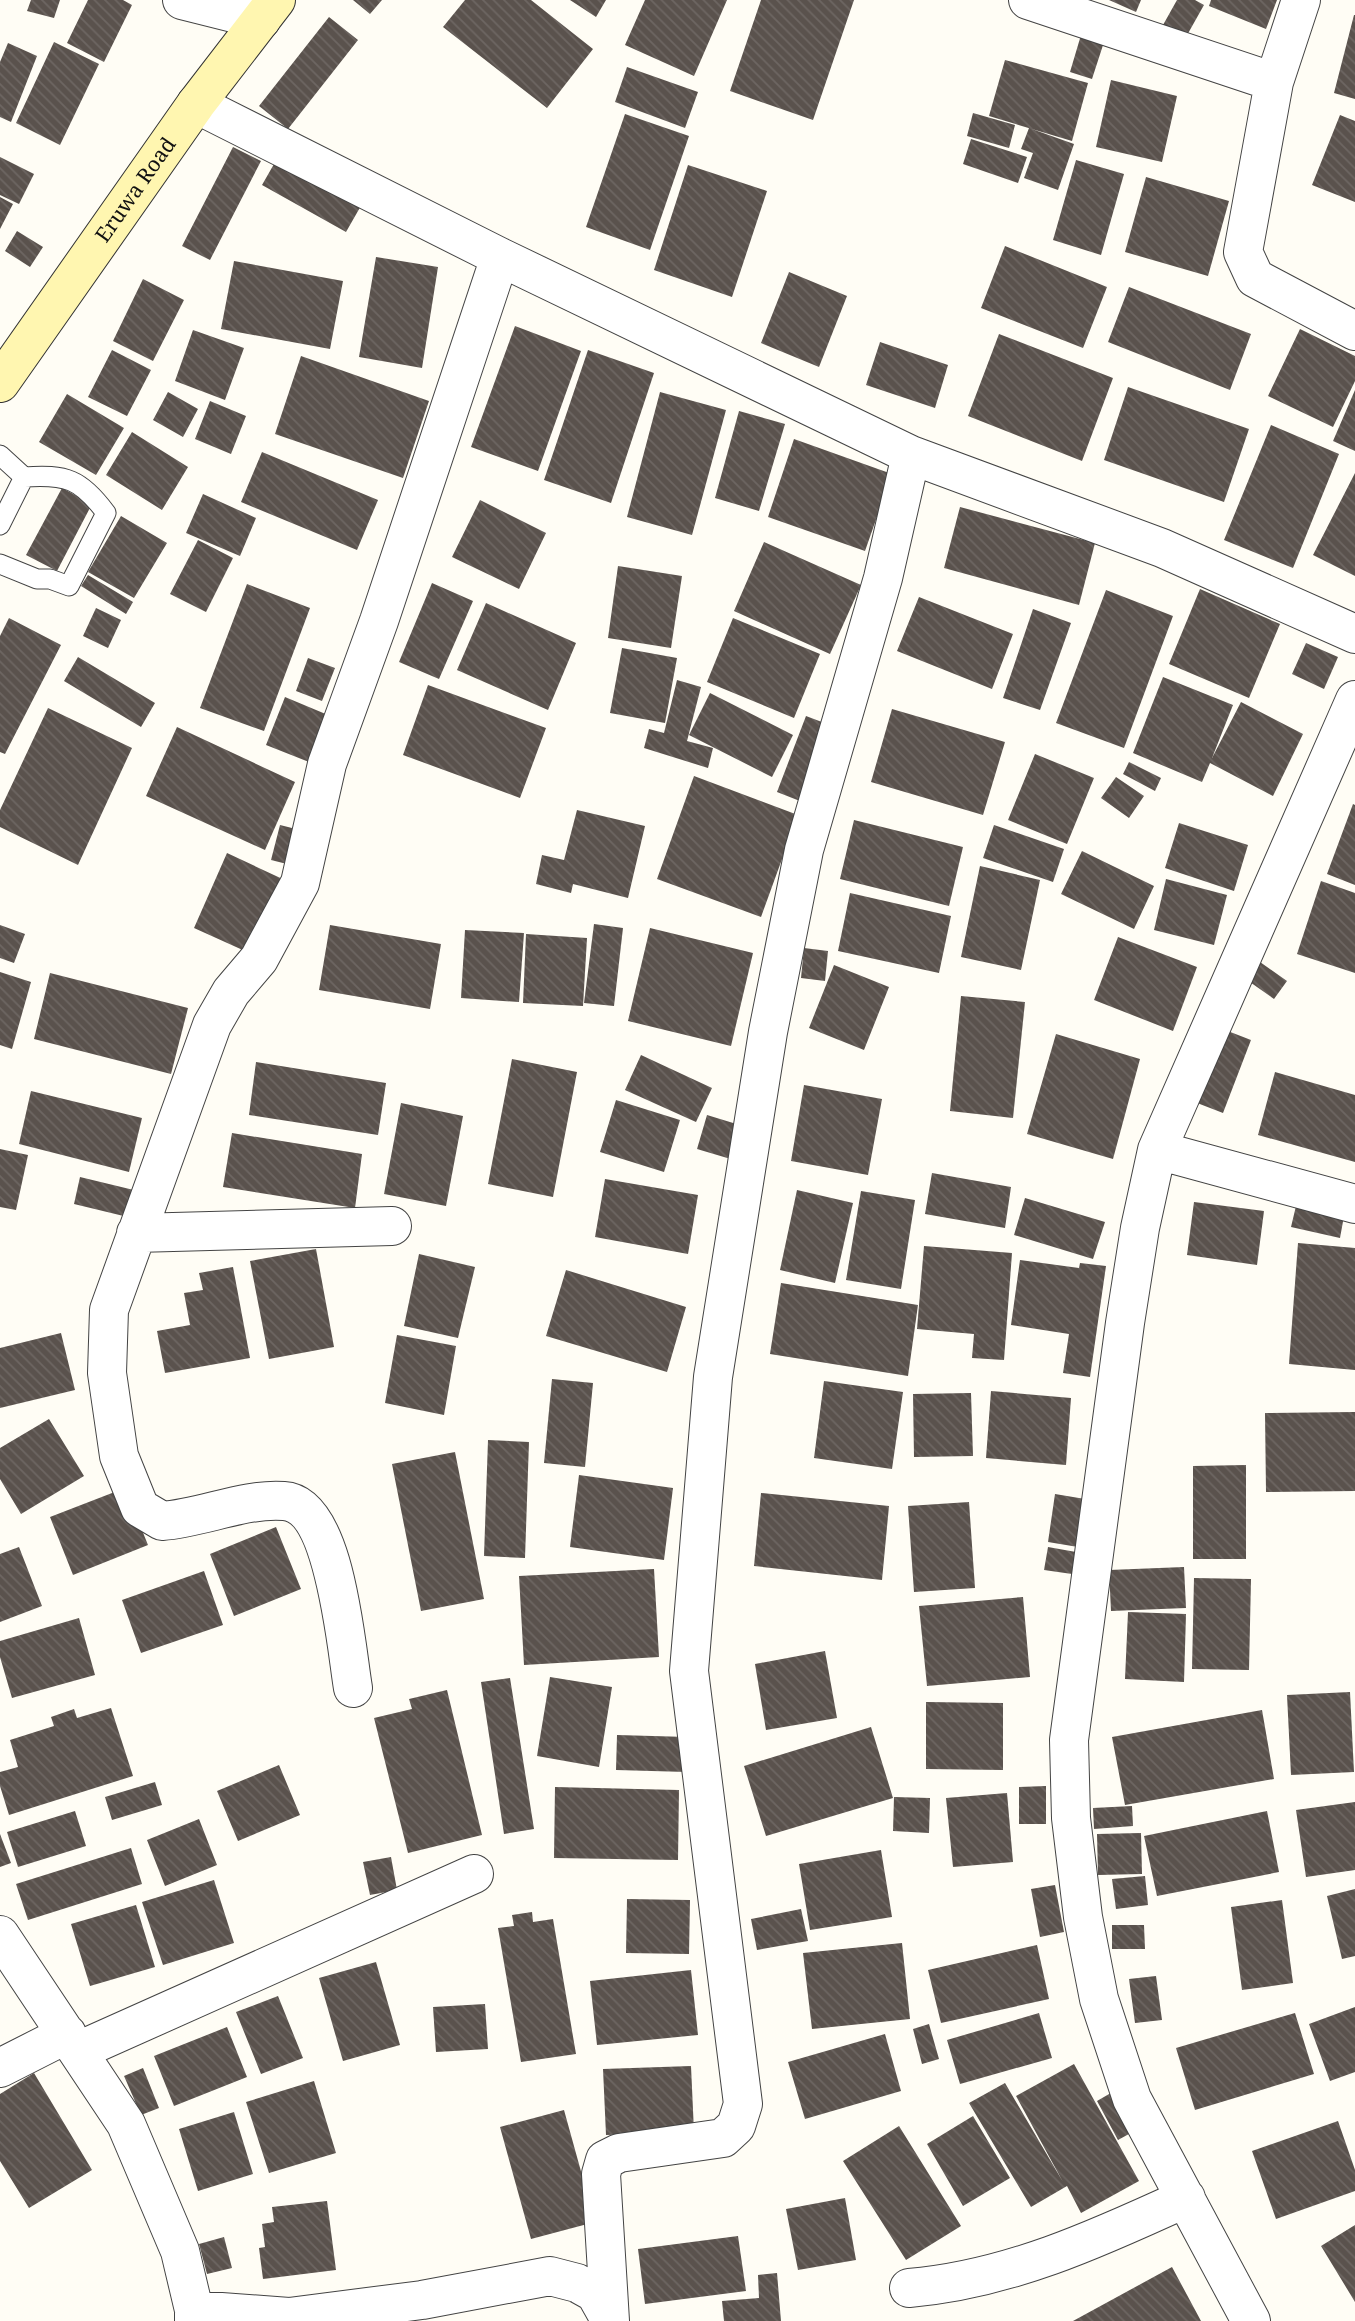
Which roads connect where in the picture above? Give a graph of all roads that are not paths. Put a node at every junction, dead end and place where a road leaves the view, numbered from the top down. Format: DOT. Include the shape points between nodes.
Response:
graph roads {
  1 [pos="182,0"];
  2 [pos="1028,0"];
  3 [pos="1301,0"];
  4 [pos="269,10"];
  5 [pos="1274,82"];
  6 [pos="196,103"];
  7 [pos="500,257"];
  8 [pos="1355,331"];
  9 [pos="0,383"];
  10 [pos="0,455"];
  11 [pos="911,455"];
  12 [pos="24,477"];
  13 [pos="0,525"];
  14 [pos="0,564"];
  15 [pos="1355,634"];
  16 [pos="1355,700"];
  17 [pos="1157,1150"];
  18 [pos="1355,1204"];
  19 [pos="392,1226"];
  20 [pos="136,1233"];
  21 [pos="353,1688"];
  22 [pos="474,1874"];
  23 [pos="0,1935"];
  24 [pos="73,2043"];
  25 [pos="0,2068"];
  26 [pos="1186,2198"];
  27 [pos="909,2288"];
  28 [pos="422,2311"];
  29 [pos="194,2315"];
  30 [pos="609,2318"];
  31 [pos="1251,2321"];
  1 -- 4 [label="street"];
  2 -- 5 [label="street"];
  3 -- 5 [label="street"];
  4 -- 6 [label="main road, Eruwa Road"];
  5 -- 8 [label="street" via="1243,252 1247,267 1273,290"];
  6 -- 7 [label="street"];
  6 -- 9 [label="main road, Eruwa Road"];
  7 -- 11 [label="street"];
  7 -- 20 [label="street" via="327,764 300,883 259,959 231,992 212,1026"];
  10 -- 12 [label="lane"];
  11 -- 15 [label="street" via="1162,548"];
  11 -- 30 [label="street" via="883,578 804,850 768,1032 713,1377 689,1671 743,2104 736,2126 723,2138 619,2152 605,2160 601,2174"];
  12 -- 13 [label="lane"];
  12 -- 14 [label="lane" via="51,475 88,488 106,513 69,586"];
  16 -- 17 [label="street"];
  17 -- 18 [label="street"];
  17 -- 26 [label="street" via="1125,1323 1069,1740 1074,1842 1099,1999 1132,2099"];
  19 -- 20 [label="street"];
  20 -- 21 [label="street" via="109,1310 106,1347 119,1456 131,1492 140,1508 162,1521 265,1502 288,1501 304,1510 329,1550"];
  22 -- 24 [label="street"];
  23 -- 24 [label="street"];
  24 -- 25 [label="street"];
  24 -- 29 [label="street" via="126,2124 180,2251"];
  26 -- 27 [label="street" via="1029,2263 973,2280"];
  26 -- 31 [label="street"];
  28 -- 29 [label="street" via="289,2317"];
  28 -- 30 [label="street" via="550,2276 595,2293"];
}
